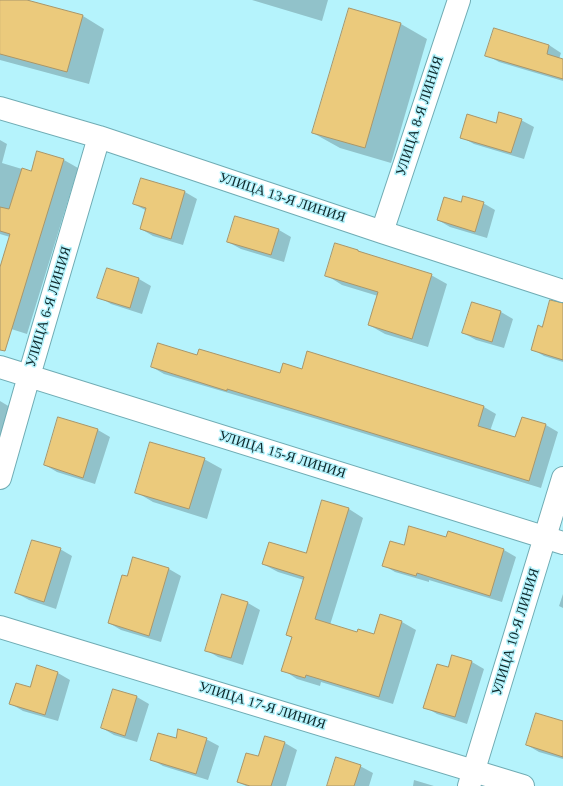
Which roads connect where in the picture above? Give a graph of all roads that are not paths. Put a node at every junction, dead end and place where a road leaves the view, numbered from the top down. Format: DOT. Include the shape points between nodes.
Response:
graph roads {
  1 [pos="459,0"];
  2 [pos="0,108"];
  3 [pos="99,137"];
  4 [pos="382,232"];
  5 [pos="563,291"];
  6 [pos="0,367"];
  7 [pos="29,376"];
  8 [pos="0,478"];
  9 [pos="563,478"];
  10 [pos="554,541"];
  11 [pos="0,626"];
  12 [pos="472,779"];
  13 [pos="524,786"];
  1 -- 4 [label="street, УЛИЦА 8-Я ЛИНИЯ"];
  2 -- 3 [label="street, УЛИЦА 13-Я ЛИНИЯ"];
  3 -- 4 [label="street, УЛИЦА 13-Я ЛИНИЯ"];
  3 -- 7 [label="street, УЛИЦА 6-Я ЛИНИЯ"];
  4 -- 5 [label="street, УЛИЦА 13-Я ЛИНИЯ"];
  6 -- 7 [label="street, УЛИЦА 15-Я ЛИНИЯ"];
  7 -- 8 [label="street, УЛИЦА 6-Я ЛИНИЯ"];
  7 -- 10 [label="street, УЛИЦА 15-Я ЛИНИЯ"];
  9 -- 10 [label="street, УЛИЦА 10-Я ЛИНИЯ"];
  10 -- 12 [label="street, УЛИЦА 10-Я ЛИНИЯ"];
  11 -- 12 [label="street, УЛИЦА 17-Я ЛИНИЯ"];
  12 -- 13 [label="street, УЛИЦА 17-Я ЛИНИЯ"];
}
